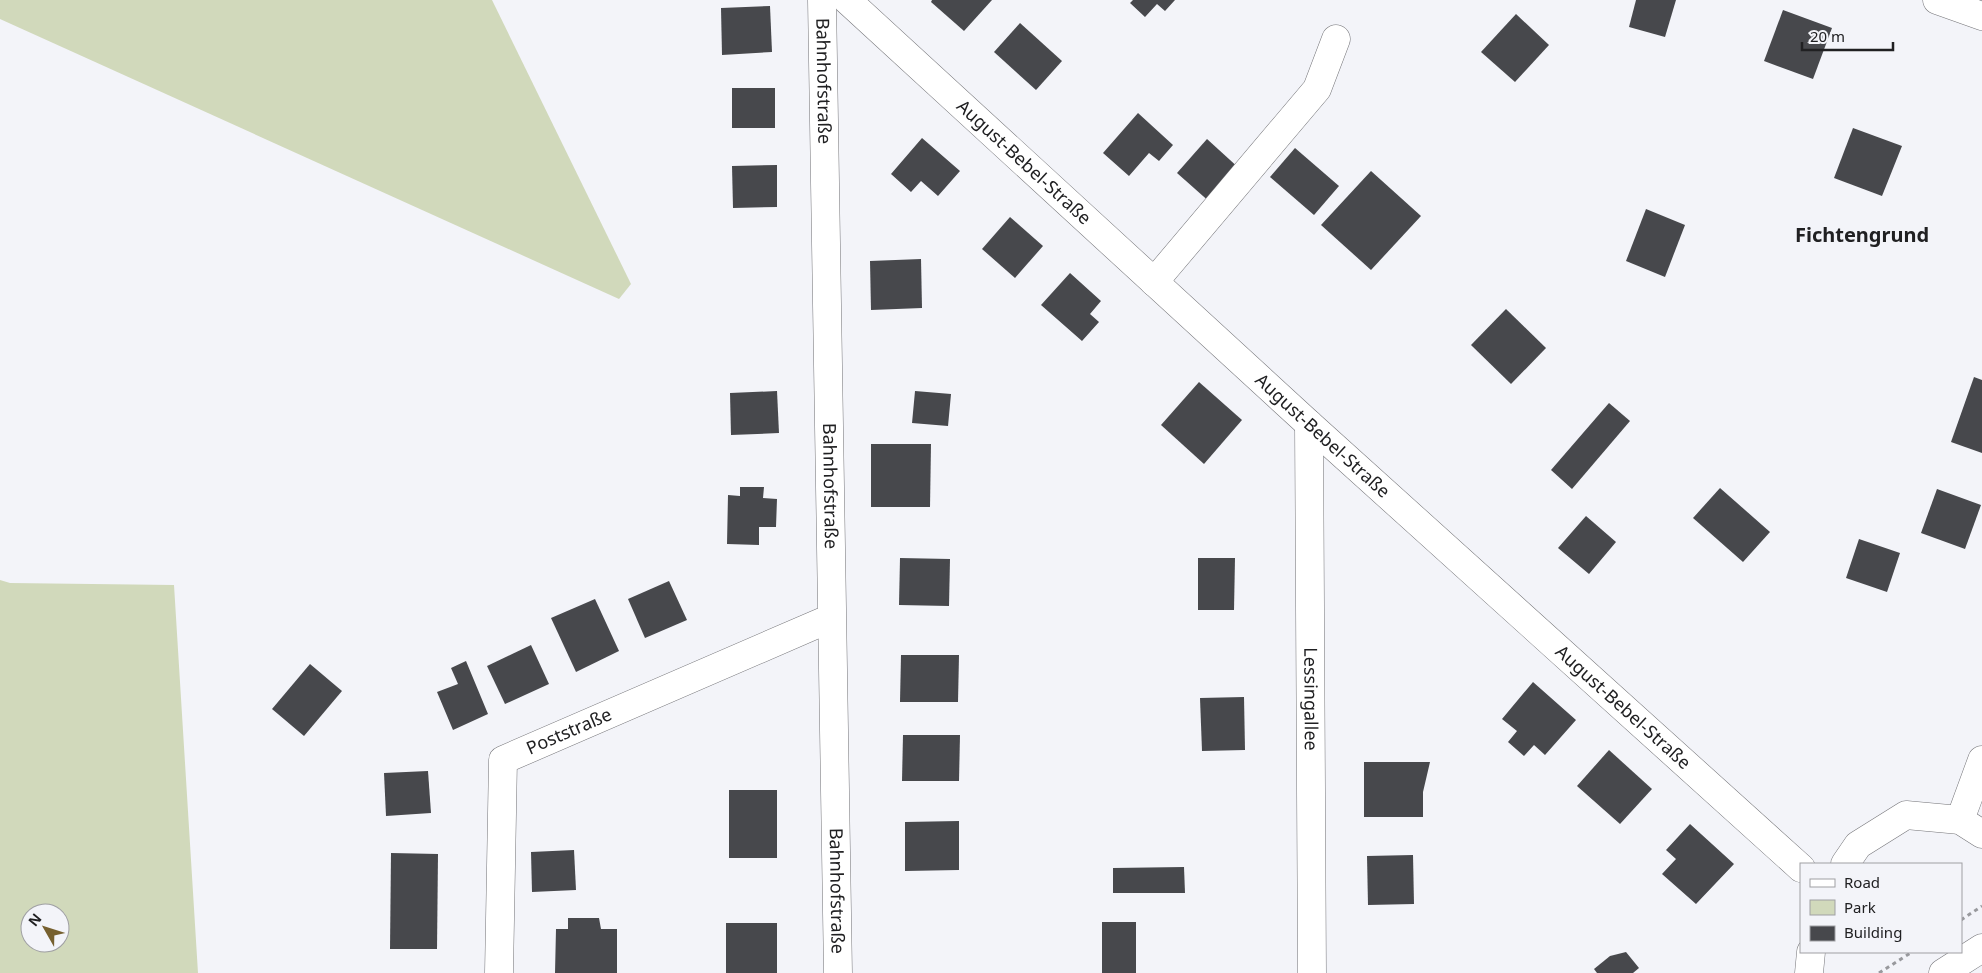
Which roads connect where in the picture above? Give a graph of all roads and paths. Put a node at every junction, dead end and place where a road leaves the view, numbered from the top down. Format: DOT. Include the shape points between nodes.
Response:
graph roads {
  1 [pos="822,0"];
  2 [pos="847,0"];
  3 [pos="1937,0"];
  4 [pos="1982,16"];
  5 [pos="1336,39"];
  6 [pos="1154,282"];
  7 [pos="1309,424"];
  8 [pos="831,618"];
  9 [pos="1982,760"];
  10 [pos="1971,827"];
  11 [pos="1846,863"];
  12 [pos="1800,867"];
  13 [pos="1982,906"];
  14 [pos="1962,919"];
  15 [pos="1982,948"];
  16 [pos="1811,953"];
  17 [pos="1910,953"];
  18 [pos="499,973"];
  19 [pos="838,973"];
  20 [pos="1312,973"];
  21 [pos="1809,973"];
  22 [pos="1880,973"];
  23 [pos="1943,973"];
  1 -- 8 [label="street, Bahnhofstraße"];
  2 -- 6 [label="street, August-Bebel-Straße"];
  3 -- 4 [label="street"];
  5 -- 6 [label="street" via="1317,89"];
  6 -- 7 [label="street, August-Bebel-Straße"];
  7 -- 12 [label="street, August-Bebel-Straße"];
  7 -- 20 [label="street, Lessingallee"];
  8 -- 18 [label="street, Poststraße" via="503,760"];
  8 -- 19 [label="street, Bahnhofstraße"];
  9 -- 10 [label="street"];
  10 -- 11 [label="street" via="1906,815 1858,845"];
  13 -- 14 [label="path"];
  15 -- 23 [label="street"];
  16 -- 21 [label="street"];
  17 -- 22 [label="path"];
}
